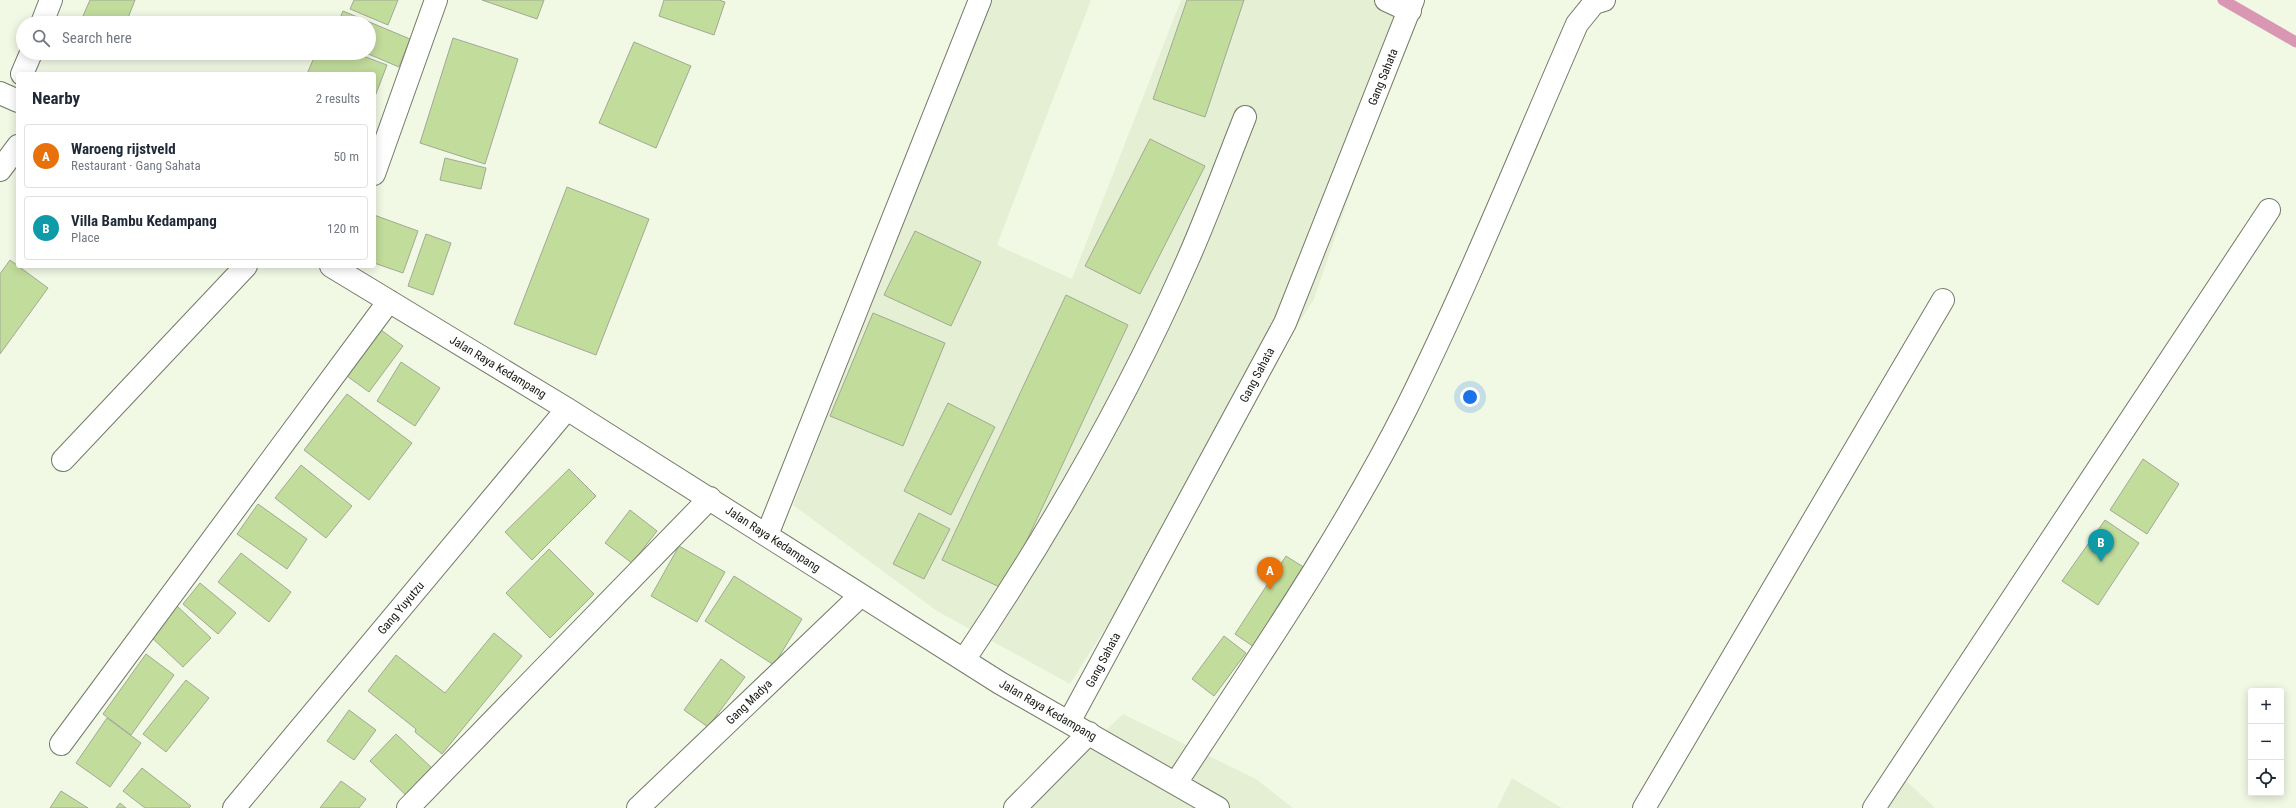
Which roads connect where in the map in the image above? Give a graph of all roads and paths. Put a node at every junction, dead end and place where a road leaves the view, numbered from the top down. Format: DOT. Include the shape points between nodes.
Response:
graph roads {
  1 [pos="51,0"];
  2 [pos="436,0"];
  3 [pos="980,0"];
  4 [pos="1386,0"];
  5 [pos="1604,0"];
  6 [pos="1412,5"];
  7 [pos="45,16"];
  8 [pos="28,60"];
  9 [pos="23,72"];
  10 [pos="1245,117"];
  11 [pos="16,149"];
  12 [pos="376,168"];
  13 [pos="0,170"];
  14 [pos="2269,210"];
  15 [pos="244,268"];
  16 [pos="337,268"];
  17 [pos="1943,300"];
  18 [pos="389,302"];
  19 [pos="567,409"];
  20 [pos="63,460"];
  21 [pos="710,498"];
  22 [pos="767,535"];
  23 [pos="860,596"];
  24 [pos="964,660"];
  25 [pos="1069,722"];
  26 [pos="1089,733"];
  27 [pos="61,744"];
  28 [pos="1176,783"];
  29 [pos="1204,805"];
  30 [pos="234,808"];
  31 [pos="408,808"];
  32 [pos="638,808"];
  33 [pos="1015,808"];
  34 [pos="1644,808"];
  35 [pos="1874,808"];
  1 -- 7 [label="street"];
  2 -- 12 [label="street"];
  3 -- 22 [label="street"];
  4 -- 6 [label="street, Gang Sahata"];
  5 -- 28 [label="street" via="1594,3 1577,24 1455,305 1406,409 1339,529 1283,621"];
  6 -- 25 [label="street, Gang Sahata" via="1285,323"];
  8 -- 9 [label="street"];
  10 -- 24 [label="street" via="1185,265 1141,359 1055,519"];
  11 -- 13 [label="street"];
  14 -- 35 [label="street"];
  15 -- 20 [label="street"];
  16 -- 18 [label="street, Jalan Raya Kedampang"];
  17 -- 34 [label="street"];
  18 -- 19 [label="street, Jalan Raya Kedampang"];
  18 -- 27 [label="street"];
  19 -- 21 [label="street, Jalan Raya Kedampang"];
  19 -- 30 [label="street, Gang Yuyutzu"];
  21 -- 22 [label="street, Jalan Raya Kedampang"];
  21 -- 31 [label="street"];
  22 -- 23 [label="street, Jalan Raya Kedampang"];
  23 -- 24 [label="street, Jalan Raya Kedampang"];
  23 -- 32 [label="street, Gang Madya"];
  24 -- 25 [label="street, Jalan Raya Kedampang"];
  25 -- 26 [label="street, Jalan Raya Kedampang"];
  26 -- 28 [label="street, Jalan Raya Kedampang"];
  26 -- 33 [label="street"];
  28 -- 29 [label="street, Jalan Raya Kedampang"];
}
